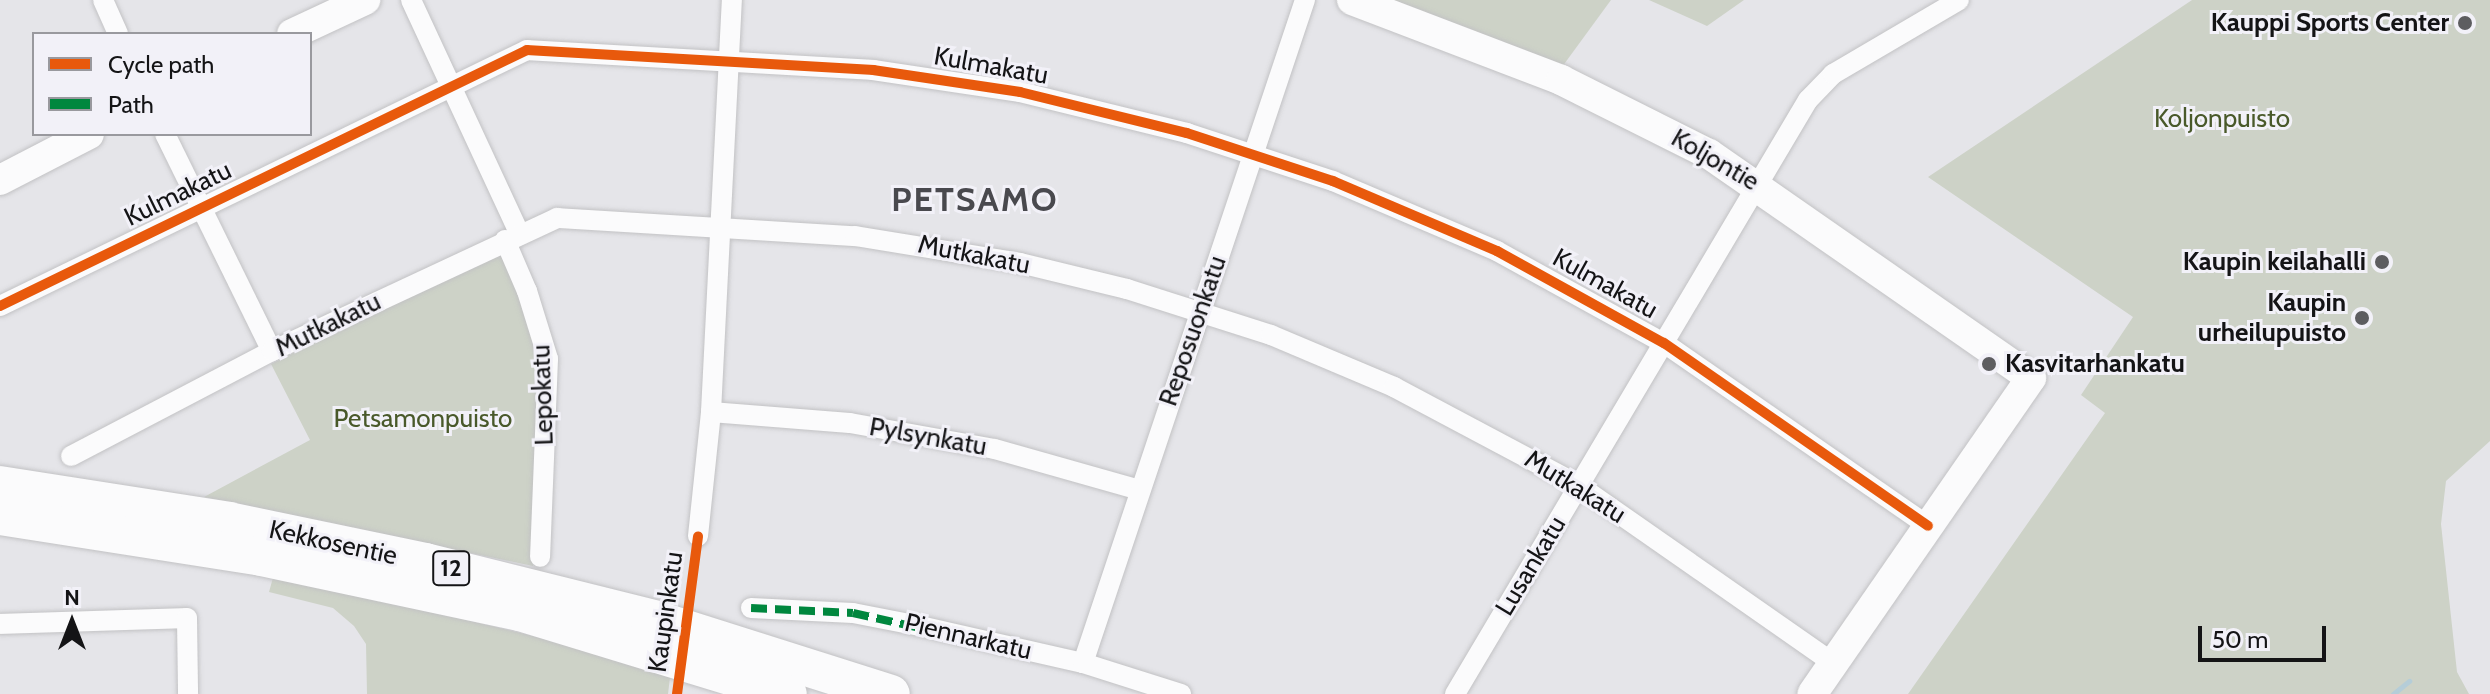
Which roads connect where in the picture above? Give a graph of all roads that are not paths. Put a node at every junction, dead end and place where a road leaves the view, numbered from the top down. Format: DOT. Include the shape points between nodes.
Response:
graph roads {
  1 [pos="103,0"];
  2 [pos="365,0"];
  3 [pos="411,0"];
  4 [pos="732,0"];
  5 [pos="1305,0"];
  6 [pos="1352,0"];
  7 [pos="1959,0"];
  8 [pos="117,32"];
  9 [pos="296,32"];
  10 [pos="728,59"];
  11 [pos="451,88"];
  12 [pos="85,136"];
  13 [pos="166,136"];
  14 [pos="1252,156"];
  15 [pos="0,180"];
  16 [pos="1757,183"];
  17 [pos="201,207"];
  18 [pos="720,225"];
  19 [pos="512,237"];
  20 [pos="0,306"];
  21 [pos="1200,311"];
  22 [pos="1664,343"];
  23 [pos="272,351"];
  24 [pos="711,412"];
  25 [pos="71,456"];
  26 [pos="0,485"];
  27 [pos="1578,485"];
  28 [pos="1140,490"];
  29 [pos="0,516"];
  30 [pos="1928,526"];
  31 [pos="698,536"];
  32 [pos="540,557"];
  33 [pos="751,608"];
  34 [pos="0,624"];
  35 [pos="1083,663"];
  36 [pos="1833,663"];
  37 [pos="188,694"];
  38 [pos="788,694"];
  39 [pos="891,694"];
  40 [pos="1181,694"];
  41 [pos="1455,694"];
  42 [pos="1812,694"];
  1 -- 8 [label="street"];
  2 -- 9 [label="street"];
  3 -- 11 [label="street, Lepokatu"];
  4 -- 10 [label="street, Kaupinkatu"];
  5 -- 14 [label="street, Reposuonkatu"];
  6 -- 16 [label="street, Koljontie" via="1561,80"];
  7 -- 16 [label="street, Lusankatu" via="1815,90"];
  10 -- 11 [label="street, Kulmakatu" via="538,48"];
  10 -- 14 [label="street, Kulmakatu" via="873,70 1020,92 1187,133"];
  10 -- 18 [label="street, Kaupinkatu"];
  11 -- 17 [label="street, Kulmakatu"];
  11 -- 19 [label="street, Lepokatu"];
  12 -- 15 [label="street"];
  13 -- 17 [label="street"];
  14 -- 21 [label="street, Reposuonkatu"];
  14 -- 22 [label="street, Kulmakatu" via="1333,181 1497,251"];
  16 -- 22 [label="street, Lusankatu"];
  16 -- 30 [label="street, Koljontie" via="2035,384"];
  17 -- 20 [label="street, Kulmakatu"];
  17 -- 23 [label="street"];
  18 -- 19 [label="street, Mutkakatu" via="557,218"];
  18 -- 21 [label="street, Mutkakatu" via="910,243 1020,263"];
  18 -- 24 [label="street, Kaupinkatu"];
  19 -- 23 [label="street, Mutkakatu"];
  19 -- 32 [label="street, Lepokatu" via="548,359"];
  21 -- 27 [label="street, Mutkakatu" via="1394,387"];
  21 -- 28 [label="street, Reposuonkatu"];
  22 -- 27 [label="street, Lusankatu"];
  22 -- 30 [label="street, Kulmakatu"];
  23 -- 25 [label="street, Mutkakatu"];
  24 -- 28 [label="street, Pylsynkatu" via="850,423 996,449"];
  24 -- 31 [label="street, Kaupinkatu"];
  26 -- 39 [label="highway, Kekkosentie / 12" via="229,521 453,568 661,621"];
  27 -- 36 [label="street, Mutkakatu"];
  27 -- 41 [label="street, Lusankatu"];
  28 -- 35 [label="street, Reposuonkatu"];
  29 -- 38 [label="highway, Kekkosentie / 12" via="261,557 520,612"];
  30 -- 36 [label="street"];
  33 -- 35 [label="street, Piennarkatu" via="853,613"];
  34 -- 37 [label="street" via="187,618"];
  35 -- 40 [label="street, Piennarkatu"];
  36 -- 42 [label="street"];
}
